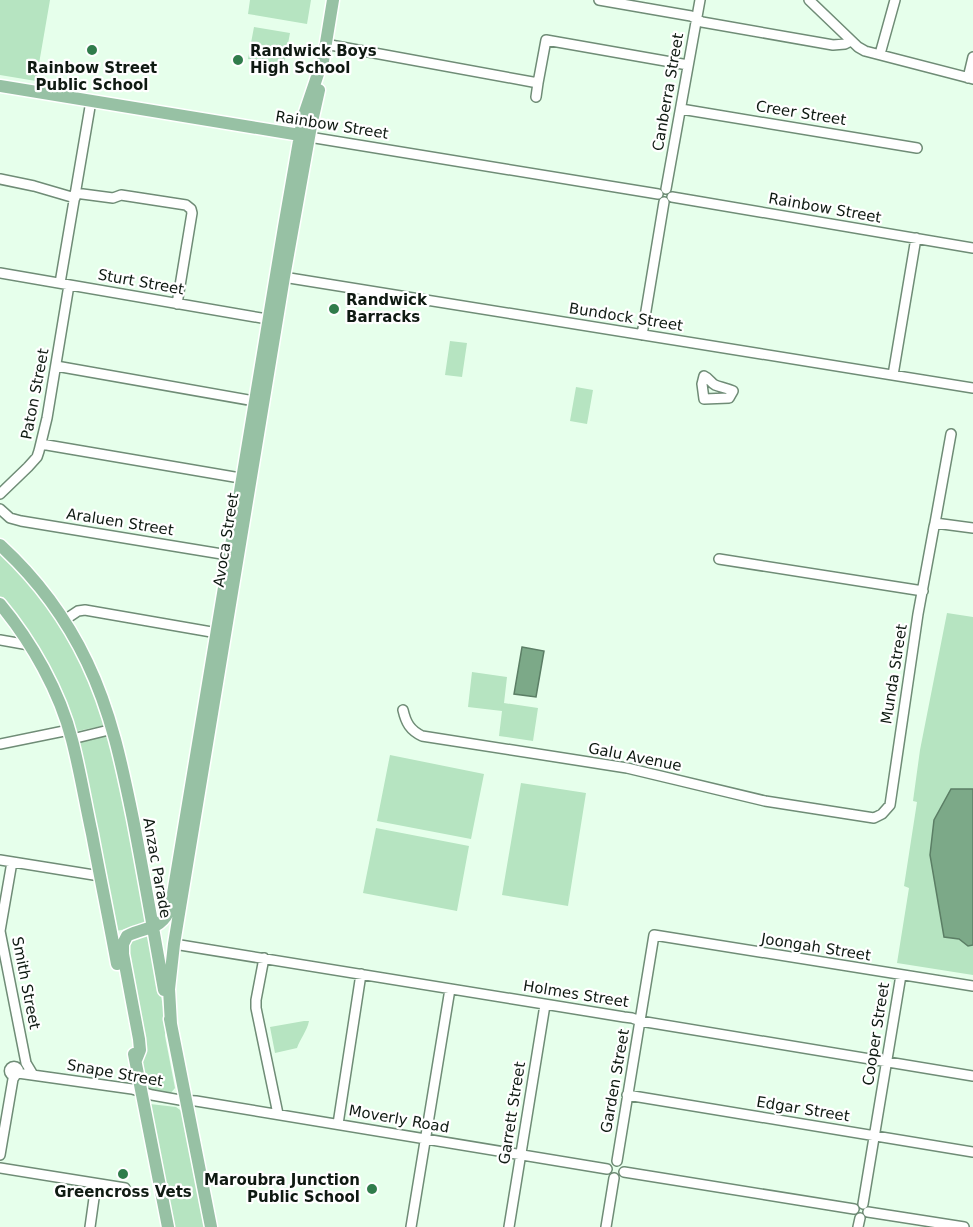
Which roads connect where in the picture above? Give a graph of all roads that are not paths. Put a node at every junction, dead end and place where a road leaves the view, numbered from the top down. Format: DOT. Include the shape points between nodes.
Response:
graph roads {
  1 [pos="333,0"];
  2 [pos="599,0"];
  3 [pos="700,0"];
  4 [pos="808,0"];
  5 [pos="895,0"];
  6 [pos="697,19"];
  7 [pos="851,41"];
  8 [pos="325,44"];
  9 [pos="880,54"];
  10 [pos="973,57"];
  11 [pos="688,65"];
  12 [pos="971,78"];
  13 [pos="538,83"];
  14 [pos="0,86"];
  15 [pos="536,97"];
  16 [pos="91,101"];
  17 [pos="681,109"];
  18 [pos="305,136"];
  19 [pos="917,148"];
  20 [pos="0,179"];
  21 [pos="75,195"];
  22 [pos="665,196"];
  23 [pos="916,238"];
  24 [pos="973,248"];
  25 [pos="0,273"];
  26 [pos="280,276"];
  27 [pos="65,284"];
  28 [pos="177,304"];
  29 [pos="272,320"];
  30 [pos="642,335"];
  31 [pos="56,366"];
  32 [pos="893,375"];
  33 [pos="973,388"];
  34 [pos="259,402"];
  35 [pos="951,434"];
  36 [pos="41,444"];
  37 [pos="246,480"];
  38 [pos="0,494"];
  39 [pos="0,509"];
  40 [pos="935,525"];
  41 [pos="973,528"];
  42 [pos="0,545"];
  43 [pos="234,556"];
  44 [pos="719,559"];
  45 [pos="923,591"];
  46 [pos="0,604"];
  47 [pos="63,621"];
  48 [pos="221,633"];
  49 [pos="0,640"];
  50 [pos="29,645"];
  51 [pos="403,710"];
  52 [pos="112,729"];
  53 [pos="71,734"];
  54 [pos="0,744"];
  55 [pos="192,809"];
  56 [pos="874,818"];
  57 [pos="0,860"];
  58 [pos="12,862"];
  59 [pos="100,876"];
  60 [pos="149,905"];
  61 [pos="171,906"];
  62 [pos="153,928"];
  63 [pos="654,935"];
  64 [pos="174,944"];
  65 [pos="264,958"];
  66 [pos="3,968"];
  67 [pos="361,974"];
  68 [pos="901,975"];
  69 [pos="973,986"];
  70 [pos="450,989"];
  71 [pos="545,1005"];
  72 [pos="640,1021"];
  73 [pos="171,1024"];
  74 [pos="136,1060"];
  75 [pos="886,1062"];
  76 [pos="11,1072"];
  77 [pos="35,1074"];
  78 [pos="973,1076"];
  79 [pos="142,1092"];
  80 [pos="627,1095"];
  81 [pos="187,1101"];
  82 [pos="278,1114"];
  83 [pos="338,1124"];
  84 [pos="874,1136"];
  85 [pos="426,1138"];
  86 [pos="973,1152"];
  87 [pos="0,1155"];
  88 [pos="521,1155"];
  89 [pos="617,1161"];
  90 [pos="0,1168"];
  91 [pos="607,1169"];
  92 [pos="624,1172"];
  93 [pos="614,1178"];
  94 [pos="96,1184"];
  95 [pos="125,1188"];
  96 [pos="861,1214"];
  97 [pos="90,1227"];
  98 [pos="168,1227"];
  99 [pos="211,1227"];
  100 [pos="411,1227"];
  101 [pos="509,1227"];
  102 [pos="606,1227"];
  103 [pos="964,1227"];
  1 -- 8 [label="main road, Avoca Street"];
  2 -- 6 [label="street"];
  3 -- 6 [label="street, Canberra Street"];
  4 -- 7 [label="street"];
  5 -- 9 [label="street"];
  6 -- 7 [label="street" via="833,45"];
  6 -- 11 [label="street, Canberra Street"];
  7 -- 9 [label="street" via="865,51"];
  8 -- 13 [label="street"];
  8 -- 18 [label="main road, Avoca Street" via="303,118"];
  9 -- 12 [label="street"];
  10 -- 12 [label="street"];
  11 -- 13 [label="street" via="546,40"];
  11 -- 17 [label="street, Canberra Street"];
  13 -- 15 [label="street"];
  14 -- 16 [label="main road, Rainbow Street"];
  16 -- 18 [label="main road, Rainbow Street"];
  16 -- 21 [label="street, Paton Street"];
  17 -- 19 [label="street, Creer Street"];
  17 -- 22 [label="street, Canberra Street"];
  18 -- 22 [label="street, Rainbow Street"];
  18 -- 26 [label="main road, Avoca Street"];
  20 -- 21 [label="street"];
  21 -- 27 [label="street, Paton Street"];
  21 -- 28 [label="street" via="121,195 191,209"];
  22 -- 23 [label="street, Rainbow Street"];
  22 -- 30 [label="street, Canberra Street"];
  23 -- 24 [label="street, Rainbow Street"];
  23 -- 32 [label="street"];
  25 -- 27 [label="street, Sturt Street"];
  26 -- 29 [label="main road, Avoca Street"];
  26 -- 30 [label="street, Bundock Street"];
  27 -- 28 [label="street, Sturt Street"];
  27 -- 31 [label="street, Paton Street"];
  28 -- 29 [label="street, Sturt Street"];
  29 -- 34 [label="main road, Avoca Street"];
  30 -- 32 [label="street, Bundock Street"];
  31 -- 34 [label="street"];
  31 -- 36 [label="street, Paton Street"];
  32 -- 33 [label="street, Bundock Street"];
  34 -- 37 [label="main road, Avoca Street"];
  35 -- 40 [label="street, Munda Street"];
  36 -- 37 [label="street"];
  36 -- 38 [label="street, Paton Street" via="33,462"];
  37 -- 43 [label="main road, Avoca Street"];
  39 -- 43 [label="street, Araluen Street" via="21,521"];
  40 -- 41 [label="street"];
  40 -- 45 [label="street, Munda Street"];
  42 -- 47 [label="main road, Anzac Parade" via="35,581"];
  43 -- 48 [label="main road, Avoca Street"];
  44 -- 45 [label="street"];
  45 -- 56 [label="street, Munda Street" via="890,805"];
  46 -- 50 [label="main road"];
  47 -- 48 [label="street" via="85,610"];
  47 -- 52 [label="main road, Anzac Parade" via="80,647"];
  48 -- 55 [label="main road, Avoca Street"];
  49 -- 50 [label="street"];
  50 -- 53 [label="main road" via="54,690"];
  51 -- 56 [label="street, Galu Avenue" via="408,726 422,736 627,768 765,801"];
  52 -- 53 [label="street"];
  52 -- 60 [label="main road, Anzac Parade"];
  53 -- 54 [label="street"];
  53 -- 59 [label="main road"];
  55 -- 61 [label="main road, Avoca Street"];
  55 -- 64 [label="main road, Avoca Street"];
  57 -- 58 [label="street"];
  58 -- 59 [label="street"];
  58 -- 66 [label="street, Smith Street" via="0,931"];
  59 -- 74 [label="main road"];
  60 -- 61 [label="main road" via="157,913"];
  60 -- 62 [label="main road, Anzac Parade"];
  61 -- 62 [label="main road"];
  62 -- 73 [label="main road, Anzac Parade"];
  62 -- 74 [label="main road" via="127,936 123,944 139,1039"];
  63 -- 68 [label="street, Joongah Street"];
  63 -- 72 [label="street, Garden Street"];
  64 -- 65 [label="street, Holmes Street"];
  64 -- 73 [label="main road, Avoca Street" via="169,989"];
  65 -- 67 [label="street, Holmes Street"];
  65 -- 82 [label="street" via="256,1008"];
  66 -- 77 [label="street, Smith Street" via="26,1063"];
  67 -- 70 [label="street, Holmes Street"];
  67 -- 83 [label="street"];
  68 -- 69 [label="street, Joongah Street"];
  68 -- 75 [label="street, Cooper Street"];
  70 -- 71 [label="street, Holmes Street"];
  70 -- 85 [label="street"];
  71 -- 72 [label="street, Holmes Street"];
  71 -- 88 [label="street, Garrett Street"];
  72 -- 75 [label="street, Holmes Street"];
  72 -- 80 [label="street, Garden Street"];
  73 -- 81 [label="main road, Anzac Parade"];
  74 -- 79 [label="main road"];
  75 -- 78 [label="street, Holmes Street"];
  75 -- 84 [label="street, Cooper Street"];
  76 -- 77 [label="street, Snape Street"];
  76 -- 87 [label="street"];
  77 -- 79 [label="street, Snape Street"];
  79 -- 81 [label="street, Snape Street"];
  79 -- 98 [label="main road"];
  80 -- 84 [label="street, Edgar Street"];
  80 -- 89 [label="street, Garden Street"];
  81 -- 82 [label="street, Moverly Road"];
  81 -- 99 [label="main road, Anzac Parade"];
  82 -- 83 [label="street, Moverly Road"];
  83 -- 85 [label="street, Moverly Road"];
  84 -- 86 [label="street, Edgar Street"];
  84 -- 96 [label="street, Cooper Street"];
  85 -- 88 [label="street, Moverly Road"];
  85 -- 100 [label="street"];
  88 -- 91 [label="street, Moverly Road"];
  88 -- 101 [label="street, Garrett Street"];
  89 -- 91 [label="street"];
  89 -- 92 [label="street"];
  90 -- 94 [label="street"];
  91 -- 93 [label="street"];
  92 -- 93 [label="street"];
  92 -- 96 [label="street"];
  93 -- 102 [label="street"];
  94 -- 95 [label="street"];
  94 -- 97 [label="street"];
  96 -- 103 [label="street"];
}
